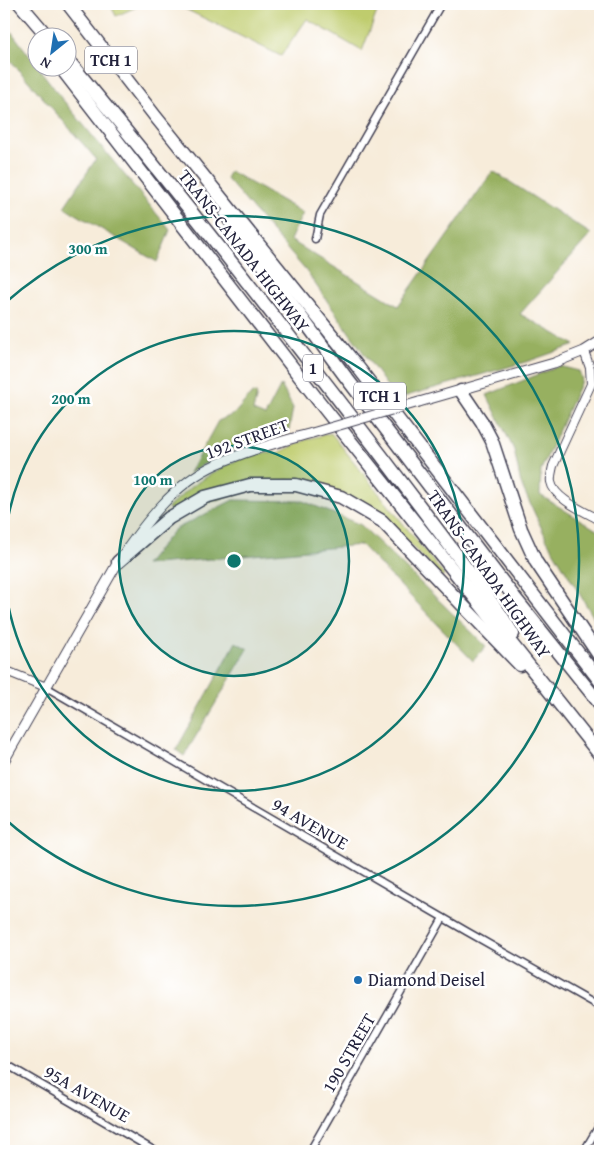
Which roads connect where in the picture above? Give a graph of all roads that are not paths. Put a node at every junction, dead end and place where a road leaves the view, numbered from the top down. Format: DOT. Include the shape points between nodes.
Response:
graph roads {
  1 [pos="12,4"];
  2 [pos="20,4"];
  3 [pos="68,4"];
  4 [pos="441,4"];
  5 [pos="30,28"];
  6 [pos="40,28"];
  7 [pos="78,72"];
  8 [pos="69,78"];
  9 [pos="155,116"];
  10 [pos="314,239"];
  11 [pos="600,341"];
  12 [pos="584,351"];
  13 [pos="461,391"];
  14 [pos="600,520"];
  15 [pos="118,562"];
  16 [pos="600,657"];
  17 [pos="4,670"];
  18 [pos="600,681"];
  19 [pos="546,686"];
  20 [pos="46,687"];
  21 [pos="600,704"];
  22 [pos="572,720"];
  23 [pos="600,755"];
  24 [pos="4,760"];
  25 [pos="443,918"];
  26 [pos="600,1007"];
  27 [pos="4,1063"];
  28 [pos="600,1124"];
  29 [pos="156,1151"];
  30 [pos="310,1151"];
  31 [pos="584,1151"];
  1 -- 5 [label="highway"];
  2 -- 6 [label="highway"];
  3 -- 9 [label="highway, TRANS-CANADA HIGHWAY / TCH 1"];
  4 -- 10 [label="street" via="320,215"];
  7 -- 19 [label="highway, TRANS-CANADA HIGHWAY / 1" via="235,266 408,490 500,613"];
  8 -- 19 [label="highway, TRANS-CANADA HIGHWAY / TCH 1" via="317,400"];
  9 -- 18 [label="highway, TRANS-CANADA HIGHWAY / TCH 1" via="357,366"];
  9 -- 21 [label="highway, TRANS-CANADA HIGHWAY / 1" via="345,376"];
  11 -- 12 [label="main road, 192 STREET"];
  12 -- 13 [label="main road, 192 STREET"];
  12 -- 14 [label="street" via="591,384 554,466 551,484 559,495"];
  13 -- 15 [label="main road, 192 STREET, bridge" via="256,449 216,464 194,478 155,512"];
  13 -- 16 [label="highway" via="492,441 521,529 536,562"];
  15 -- 20 [label="main road, 192 STREET"];
  15 -- 22 [label="highway" via="169,518 205,497 250,485 296,484 341,497 382,521"];
  17 -- 20 [label="street, 94 AVENUE"];
  19 -- 22 [label="highway, TRANS-CANADA HIGHWAY / TCH 1"];
  20 -- 24 [label="main road, 192 STREET"];
  20 -- 25 [label="street, 94 AVENUE"];
  22 -- 23 [label="highway, TRANS-CANADA HIGHWAY / TCH 1"];
  25 -- 26 [label="street, 94 AVENUE"];
  25 -- 30 [label="street, 190 STREET"];
  27 -- 29 [label="street, 95A AVENUE"];
  28 -- 31 [label="street"];
}
